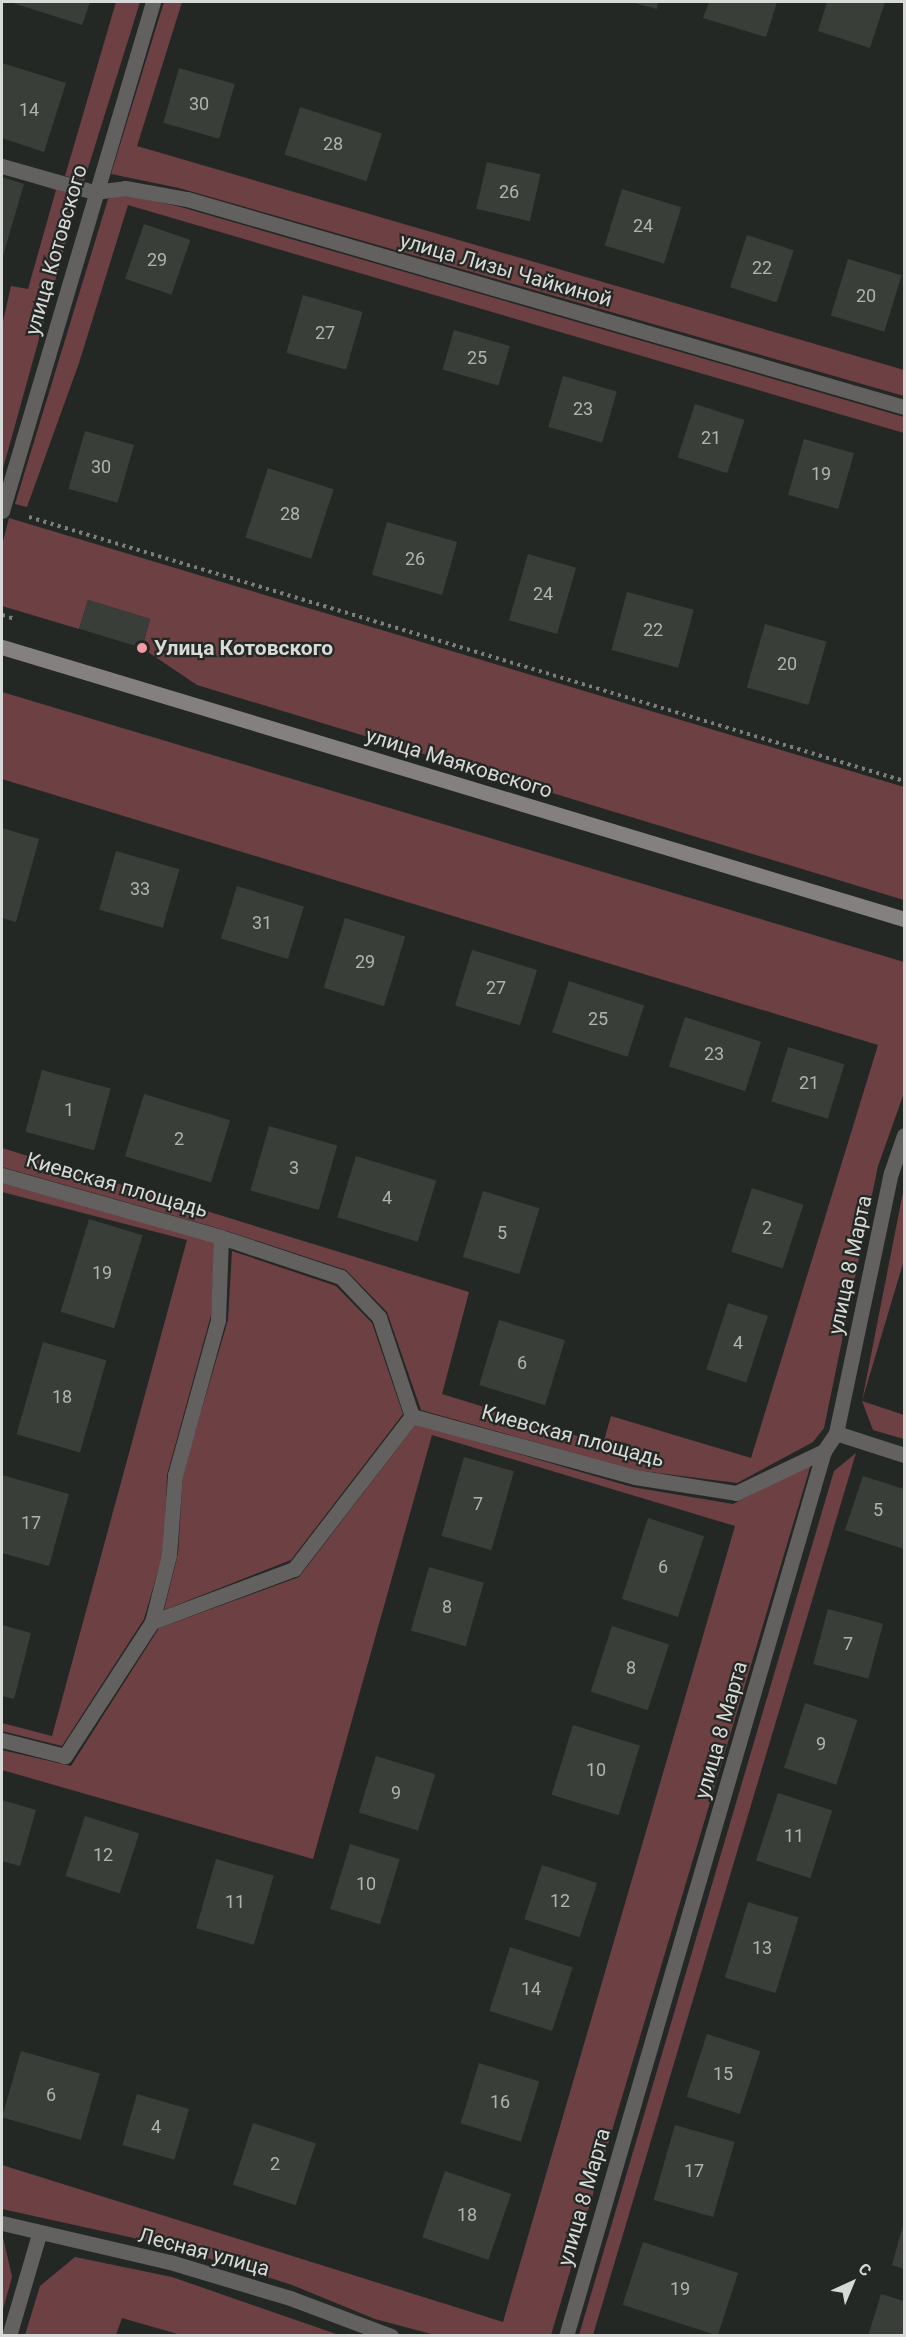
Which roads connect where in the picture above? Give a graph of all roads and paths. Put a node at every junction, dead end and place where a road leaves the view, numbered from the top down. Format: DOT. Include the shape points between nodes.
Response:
graph roads {
  1 [pos="153,2"];
  2 [pos="2,166"];
  3 [pos="94,192"];
  4 [pos="904,407"];
  5 [pos="2,510"];
  6 [pos="2,647"];
  7 [pos="904,781"];
  8 [pos="904,919"];
  9 [pos="904,1135"];
  10 [pos="2,1174"];
  11 [pos="221,1237"];
  12 [pos="412,1416"];
  13 [pos="836,1433"];
  14 [pos="824,1451"];
  15 [pos="904,1455"];
  16 [pos="152,1622"];
  17 [pos="2,1740"];
  18 [pos="2,2223"];
  19 [pos="39,2234"];
  20 [pos="9,2336"];
  21 [pos="391,2336"];
  22 [pos="566,2336"];
  1 -- 3 [label="street, улица Котовского"];
  2 -- 3 [label="street"];
  3 -- 4 [label="street, улица Лизы Чайкиной" via="125,188 187,199"];
  3 -- 5 [label="street, улица Котовского"];
  5 -- 7 [label="path"];
  6 -- 8 [label="main road, улица Маяковского"];
  9 -- 13 [label="street, улица 8 Марта" via="891,1173"];
  10 -- 11 [label="street, Киевская площадь"];
  11 -- 12 [label="street, Киевская площадь" via="341,1277 379,1317"];
  11 -- 16 [label="street, Киевская площадь" via="218,1320 175,1475 169,1555"];
  12 -- 14 [label="street, Киевская площадь" via="635,1477 736,1493"];
  12 -- 16 [label="street" via="294,1569"];
  13 -- 14 [label="street, улица 8 Марта"];
  13 -- 15 [label="street"];
  14 -- 22 [label="street, улица 8 Марта"];
  16 -- 17 [label="street, Киевская площадь" via="65,1756"];
  18 -- 19 [label="street, Лесная улица"];
  19 -- 20 [label="street"];
  19 -- 21 [label="street, Лесная улица" via="170,2262 290,2298"];
}
